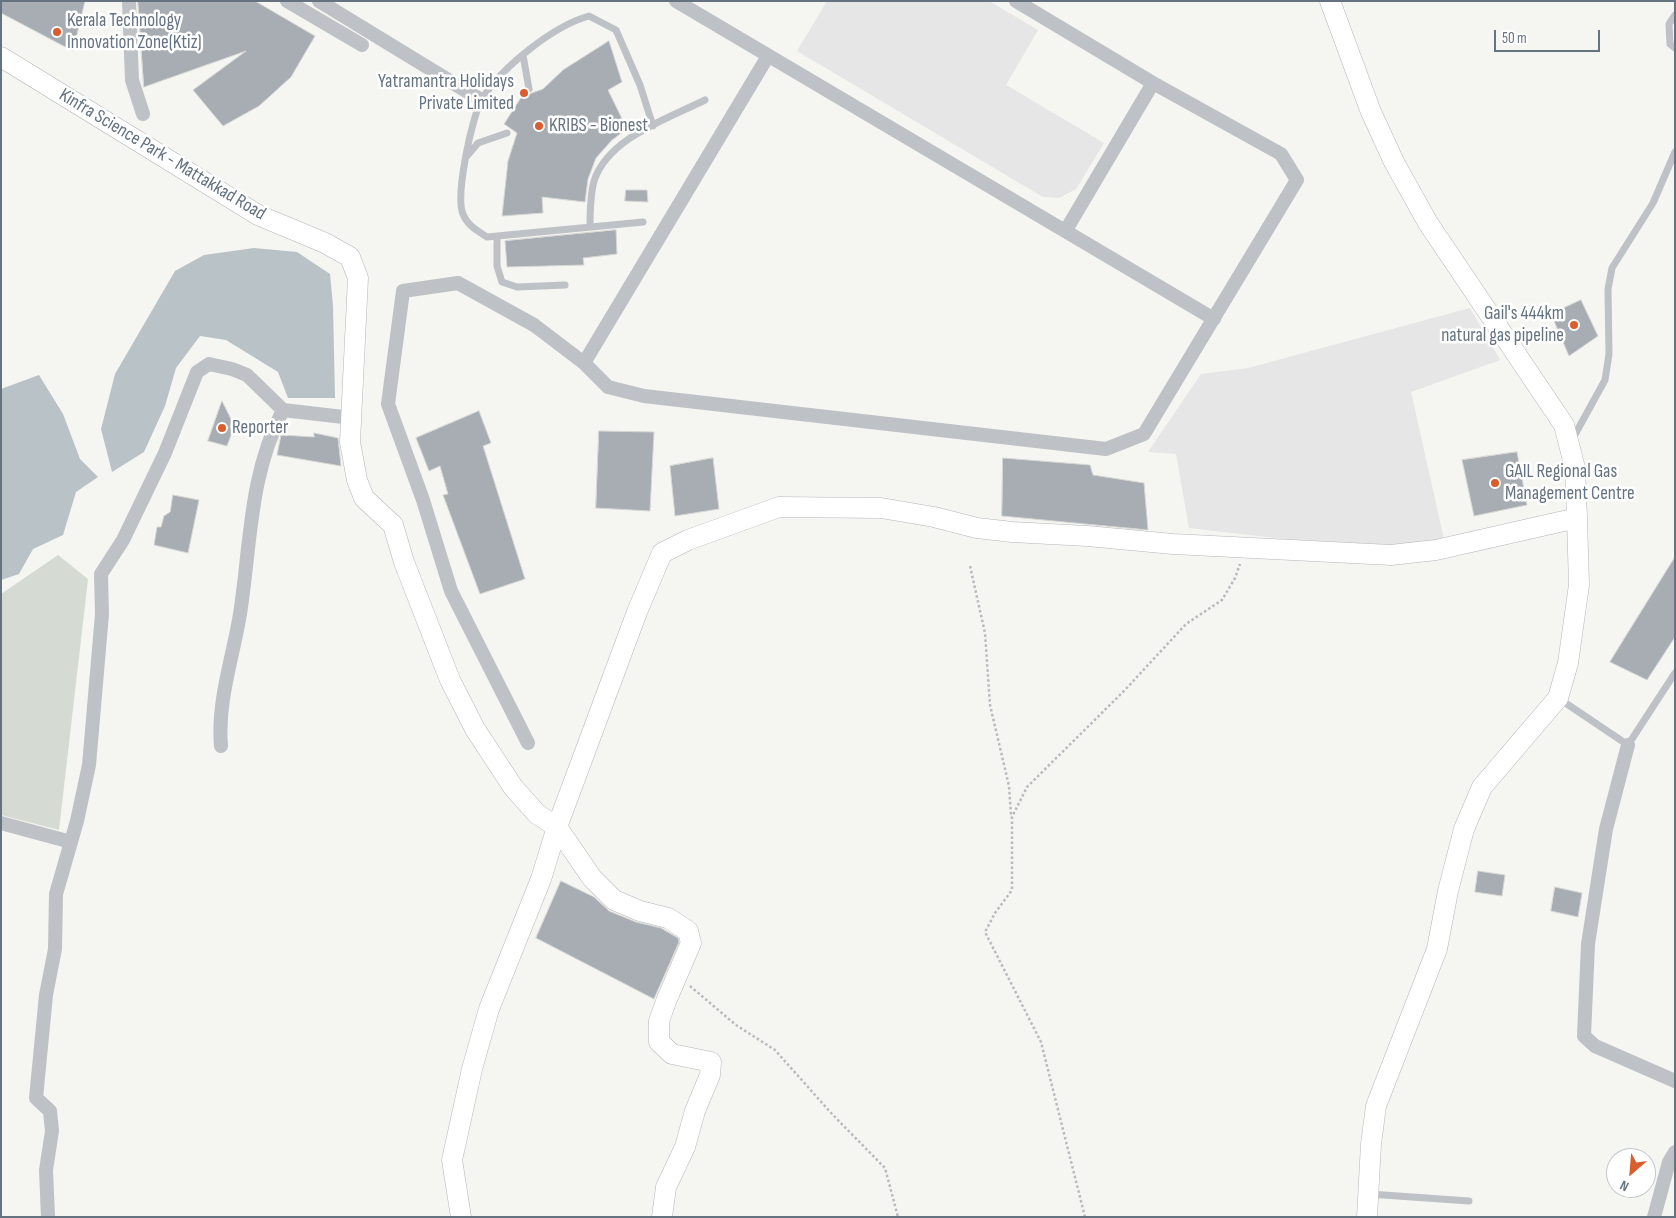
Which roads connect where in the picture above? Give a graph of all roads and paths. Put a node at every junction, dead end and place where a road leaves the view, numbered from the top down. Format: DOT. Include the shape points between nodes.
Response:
graph roads {
  1 [pos="129,1"];
  2 [pos="287,1"];
  3 [pos="319,1"];
  4 [pos="676,1"];
  5 [pos="1016,1"];
  6 [pos="1330,1"];
  7 [pos="1675,15"];
  8 [pos="362,45"];
  9 [pos="1675,48"];
  10 [pos="523,55"];
  11 [pos="768,56"];
  12 [pos="1,57"];
  13 [pos="1153,83"];
  14 [pos="529,89"];
  15 [pos="481,100"];
  16 [pos="705,100"];
  17 [pos="143,114"];
  18 [pos="653,126"];
  19 [pos="507,133"];
  20 [pos="1675,152"];
  21 [pos="465,158"];
  22 [pos="643,222"];
  23 [pos="590,227"];
  24 [pos="1066,230"];
  25 [pos="497,237"];
  26 [pos="565,286"];
  27 [pos="1214,319"];
  28 [pos="584,363"];
  29 [pos="284,410"];
  30 [pos="352,418"];
  31 [pos="1570,445"];
  32 [pos="1577,518"];
  33 [pos="1245,548"];
  34 [pos="970,566"];
  35 [pos="1675,673"];
  36 [pos="1558,698"];
  37 [pos="528,742"];
  38 [pos="1628,745"];
  39 [pos="221,746"];
  40 [pos="1012,817"];
  41 [pos="1,823"];
  42 [pos="557,827"];
  43 [pos="71,842"];
  44 [pos="678,975"];
  45 [pos="1675,1080"];
  46 [pos="1675,1152"];
  47 [pos="1369,1194"];
  48 [pos="1469,1201"];
  49 [pos="48,1217"];
  50 [pos="461,1217"];
  51 [pos="662,1217"];
  52 [pos="898,1217"];
  53 [pos="1086,1217"];
  54 [pos="1367,1217"];
  55 [pos="1654,1217"];
  1 -- 17 [label="street" via="132,80"];
  2 -- 8 [label="street"];
  3 -- 15 [label="street"];
  4 -- 11 [label="street"];
  5 -- 13 [label="street"];
  6 -- 31 [label="street" via="1371,112 1394,162 1428,223 1535,378 1564,425"];
  7 -- 9 [label="lane" via="1669,24 1670,44"];
  10 -- 14 [label="lane"];
  10 -- 15 [label="lane"];
  10 -- 18 [label="lane" via="573,20 589,16 603,21 616,30 625,46"];
  11 -- 24 [label="street"];
  11 -- 28 [label="street"];
  12 -- 30 [label="street, Kinfra Science Park - Mattakkad Road" via="258,216 325,243 350,257 358,278"];
  13 -- 24 [label="street"];
  13 -- 27 [label="street" via="1281,154 1297,180"];
  15 -- 21 [label="lane"];
  16 -- 18 [label="lane"];
  18 -- 23 [label="lane" via="622,142 603,161 594,182"];
  19 -- 21 [label="lane" via="478,142"];
  20 -- 31 [label="lane" via="1653,203 1612,268 1608,289 1609,354 1605,380"];
  21 -- 25 [label="lane" via="460,192 462,214 474,230 487,237"];
  22 -- 23 [label="lane"];
  23 -- 25 [label="lane"];
  24 -- 27 [label="street"];
  25 -- 26 [label="lane" via="497,266 502,282 517,287"];
  27 -- 28 [label="street" via="1144,434 1106,449 644,396 608,387"];
  28 -- 37 [label="street" via="534,325 458,283 403,291 388,404 452,591"];
  29 -- 30 [label="street"];
  29 -- 39 [label="street" via="270,436 257,477 240,613 224,691 219,732"];
  29 -- 43 [label="street" via="247,375 209,364 196,372 165,453 123,540 101,574 102,614 89,765"];
  30 -- 42 [label="street, Kinfra Science Park - Mattakkad Road" via="350,442 360,489 364,498 393,525 450,680 475,730 513,787 538,814"];
  31 -- 32 [label="street" via="1575,468"];
  32 -- 33 [label="street" via="1436,550 1390,556"];
  32 -- 36 [label="street" via="1579,585 1568,663"];
  33 -- 40 [label="path" via="1235,578 1222,600 1186,624 1027,787"];
  33 -- 42 [label="street" via="1012,532 881,508 779,507 688,540 662,553"];
  34 -- 40 [label="path" via="985,633 990,705 1009,786"];
  35 -- 38 [label="lane"];
  36 -- 38 [label="lane"];
  36 -- 47 [label="street" via="1482,787 1464,829 1437,949 1376,1106"];
  38 -- 45 [label="street" via="1606,829 1588,944 1584,1036 1595,1046"];
  40 -- 53 [label="path" via="1012,890 985,932 1041,1042"];
  41 -- 43 [label="street"];
  42 -- 44 [label="street" via="592,878 614,900 668,918 688,931 691,943"];
  42 -- 50 [label="street" via="541,879 490,1009 472,1069 452,1160"];
  43 -- 49 [label="street" via="56,894 55,949 46,994 36,1098 50,1111 52,1131 46,1170"];
  44 -- 51 [label="street" via="659,1021 658,1042 672,1054 711,1062 710,1075 685,1147 666,1187"];
  44 -- 52 [label="path" via="736,1025 775,1050 885,1168"];
  46 -- 55 [label="street" via="1669,1162"];
  47 -- 48 [label="lane"];
  47 -- 54 [label="street"];
}
